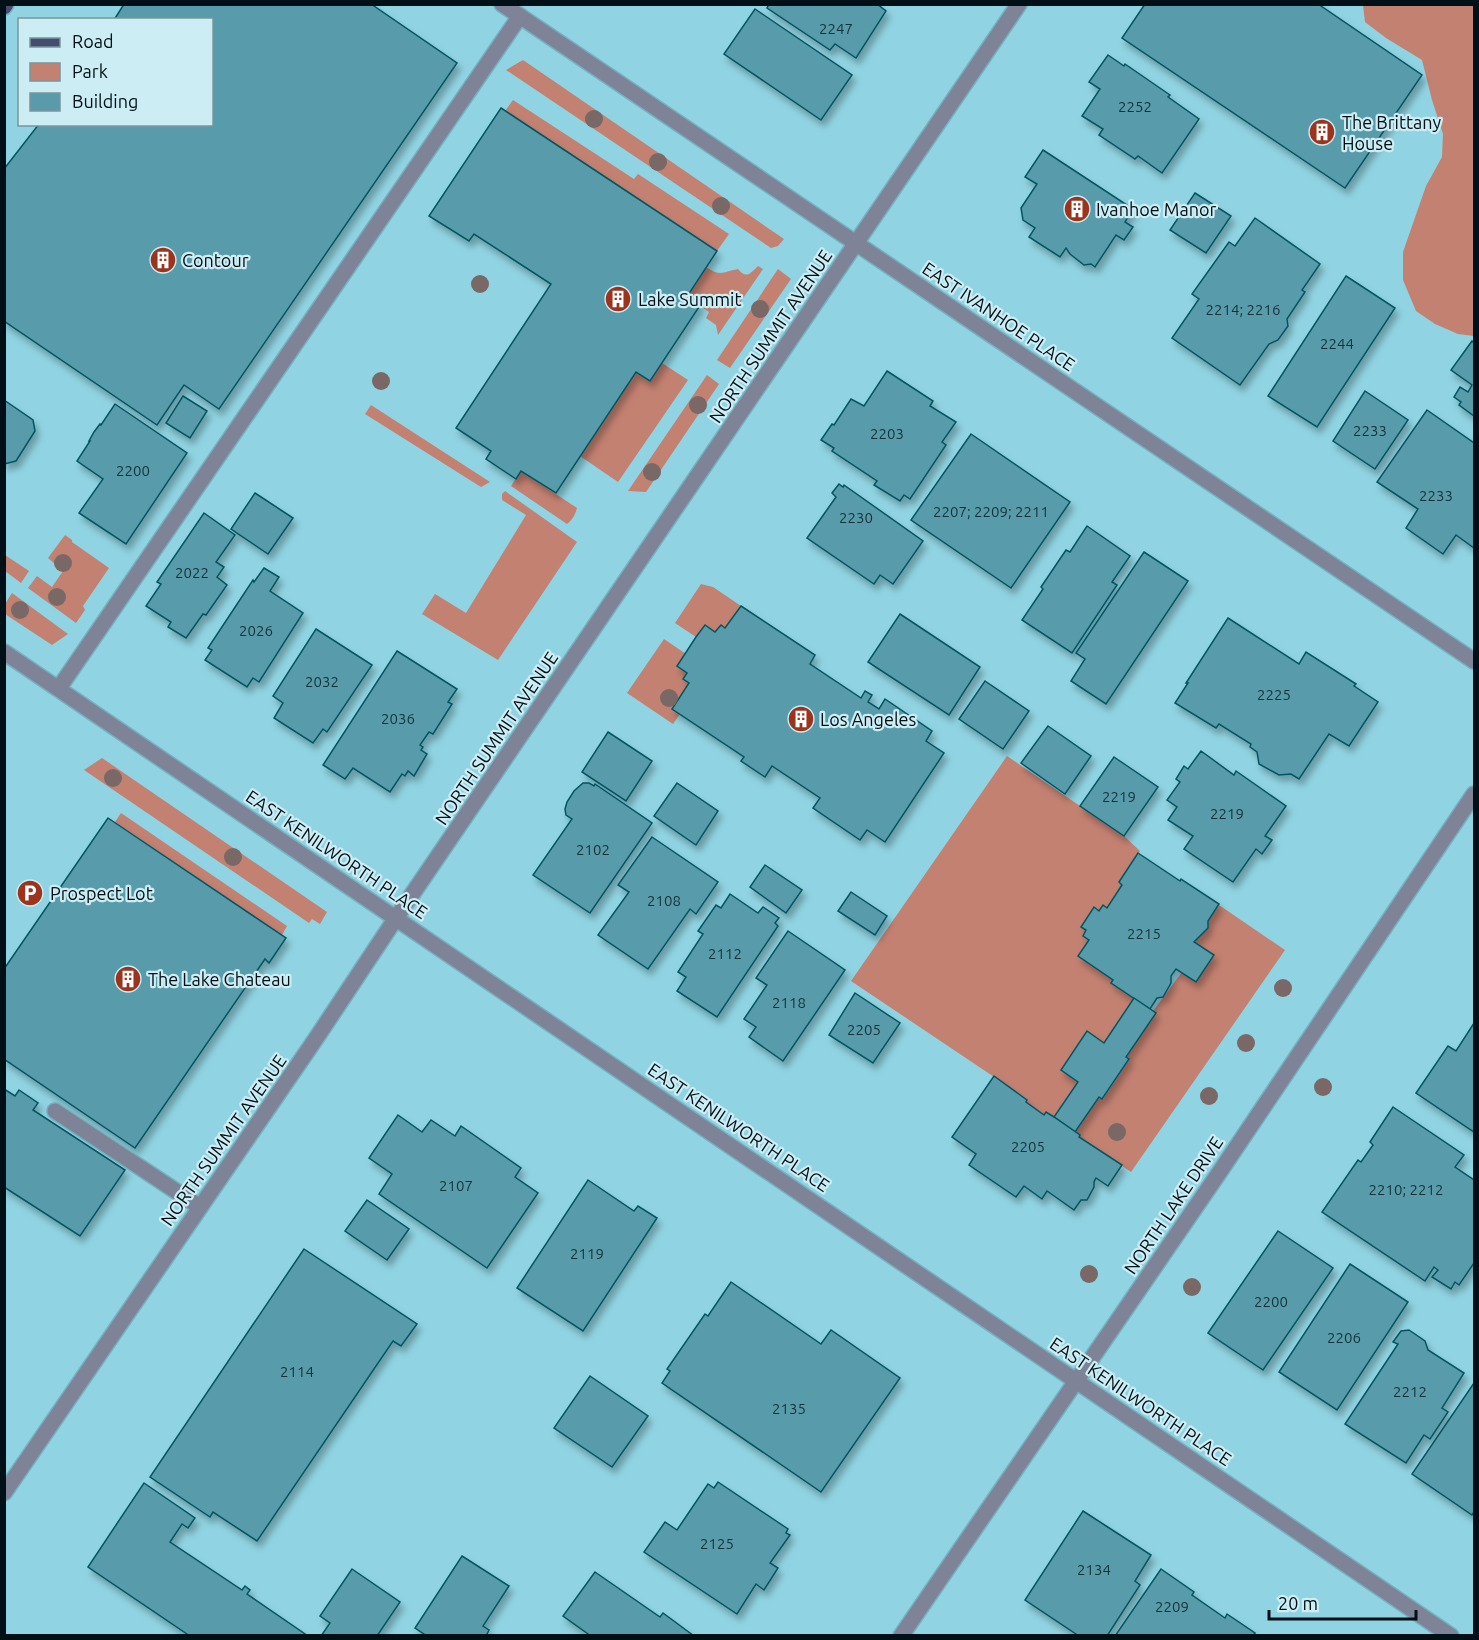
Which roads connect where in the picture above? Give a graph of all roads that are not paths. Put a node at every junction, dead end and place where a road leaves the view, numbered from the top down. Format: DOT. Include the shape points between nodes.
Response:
graph roads {
  1 [pos="502,4"];
  2 [pos="1019,4"];
  3 [pos="520,16"];
  4 [pos="856,243"];
  5 [pos="4,652"];
  6 [pos="1474,661"];
  7 [pos="59,688"];
  8 [pos="1474,794"];
  9 [pos="396,918"];
  10 [pos="55,1111"];
  11 [pos="200,1207"];
  12 [pos="1076,1381"];
  13 [pos="4,1493"];
  14 [pos="901,1635"];
  15 [pos="1451,1635"];
  1 -- 3 [label="street, EAST IVANHOE PLACE"];
  2 -- 4 [label="street, NORTH SUMMIT AVENUE"];
  3 -- 4 [label="street, EAST IVANHOE PLACE"];
  3 -- 7 [label="street"];
  4 -- 6 [label="street, EAST IVANHOE PLACE"];
  4 -- 9 [label="street, NORTH SUMMIT AVENUE"];
  5 -- 7 [label="street, EAST KENILWORTH PLACE"];
  7 -- 9 [label="street, EAST KENILWORTH PLACE"];
  8 -- 12 [label="street, NORTH LAKE DRIVE"];
  9 -- 11 [label="street, NORTH SUMMIT AVENUE"];
  9 -- 12 [label="street, EAST KENILWORTH PLACE"];
  10 -- 11 [label="street"];
  11 -- 13 [label="street, NORTH SUMMIT AVENUE"];
  12 -- 14 [label="street, NORTH LAKE DRIVE"];
  12 -- 15 [label="street, EAST KENILWORTH PLACE"];
}
